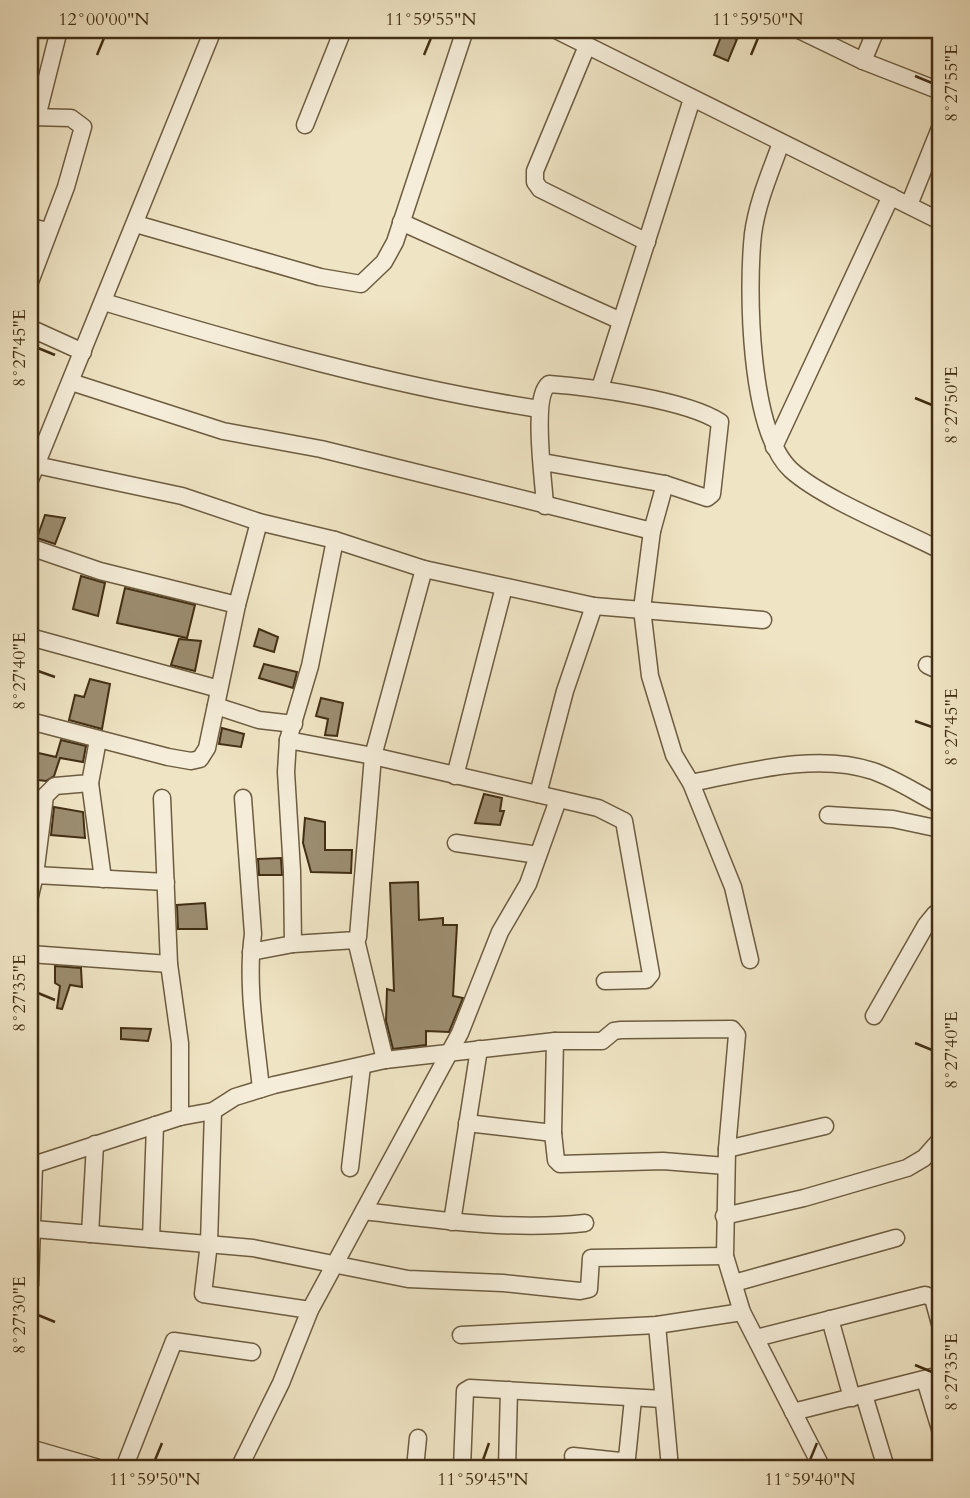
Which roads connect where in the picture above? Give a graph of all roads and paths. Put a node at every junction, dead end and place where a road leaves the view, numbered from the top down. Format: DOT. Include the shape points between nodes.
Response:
graph roads {
  1 [pos="59,30"];
  2 [pos="213,30"];
  3 [pos="343,30"];
  4 [pos="465,30"];
  5 [pos="556,30"];
  6 [pos="799,30"];
  7 [pos="876,30"];
  8 [pos="587,46"];
  9 [pos="863,61"];
  10 [pos="940,91"];
  11 [pos="692,99"];
  12 [pos="33,117"];
  13 [pos="305,125"];
  14 [pos="940,128"];
  15 [pos="781,143"];
  16 [pos="891,196"];
  17 [pos="909,205"];
  18 [pos="940,221"];
  19 [pos="401,222"];
  20 [pos="136,224"];
  21 [pos="30,227"];
  22 [pos="49,231"];
  23 [pos="647,242"];
  24 [pos="30,282"];
  25 [pos="103,302"];
  26 [pos="621,321"];
  27 [pos="30,328"];
  28 [pos="83,352"];
  29 [pos="71,382"];
  30 [pos="600,388"];
  31 [pos="539,409"];
  32 [pos="774,447"];
  33 [pos="543,462"];
  34 [pos="33,473"];
  35 [pos="665,484"];
  36 [pos="545,506"];
  37 [pos="259,522"];
  38 [pos="652,531"];
  39 [pos="335,540"];
  40 [pos="30,547"];
  41 [pos="940,550"];
  42 [pos="424,569"];
  43 [pos="504,587"];
  44 [pos="237,605"];
  45 [pos="594,606"];
  46 [pos="642,609"];
  47 [pos="763,620"];
  48 [pos="30,637"];
  49 [pos="219,689"];
  50 [pos="216,706"];
  51 [pos="30,721"];
  52 [pos="291,732"];
  53 [pos="98,740"];
  54 [pos="373,756"];
  55 [pos="455,776"];
  56 [pos="90,783"];
  57 [pos="691,783"];
  58 [pos="538,794"];
  59 [pos="162,798"];
  60 [pos="243,798"];
  61 [pos="558,800"];
  62 [pos="940,805"];
  63 [pos="828,815"];
  64 [pos="940,829"];
  65 [pos="456,843"];
  66 [pos="538,855"];
  67 [pos="35,875"];
  68 [pos="103,878"];
  69 [pos="166,882"];
  70 [pos="30,896"];
  71 [pos="940,914"];
  72 [pos="356,940"];
  73 [pos="293,944"];
  74 [pos="251,952"];
  75 [pos="30,954"];
  76 [pos="750,960"];
  77 [pos="169,964"];
  78 [pos="605,981"];
  79 [pos="874,1016"];
  80 [pos="555,1041"];
  81 [pos="480,1049"];
  82 [pos="449,1052"];
  83 [pos="385,1060"];
  84 [pos="362,1066"];
  85 [pos="261,1089"];
  86 [pos="213,1111"];
  87 [pos="180,1117"];
  88 [pos="467,1123"];
  89 [pos="155,1125"];
  90 [pos="825,1126"];
  91 [pos="554,1133"];
  92 [pos="940,1140"];
  93 [pos="95,1144"];
  94 [pos="727,1149"];
  95 [pos="32,1166"];
  96 [pos="726,1166"];
  97 [pos="350,1168"];
  98 [pos="364,1211"];
  99 [pos="724,1216"];
  100 [pos="452,1222"];
  101 [pos="585,1223"];
  102 [pos="34,1229"];
  103 [pos="90,1234"];
  104 [pos="896,1238"];
  105 [pos="151,1239"];
  106 [pos="209,1243"];
  107 [pos="725,1256"];
  108 [pos="333,1265"];
  109 [pos="734,1283"];
  110 [pos="30,1285"];
  111 [pos="310,1310"];
  112 [pos="742,1312"];
  113 [pos="830,1319"];
  114 [pos="940,1324"];
  115 [pos="656,1325"];
  116 [pos="461,1335"];
  117 [pos="756,1338"];
  118 [pos="252,1352"];
  119 [pos="933,1377"];
  120 [pos="509,1390"];
  121 [pos="858,1396"];
  122 [pos="633,1399"];
  123 [pos="663,1399"];
  124 [pos="793,1412"];
  125 [pos="940,1429"];
  126 [pos="418,1438"];
  127 [pos="30,1448"];
  128 [pos="573,1456"];
  129 [pos="99,1468"];
  130 [pos="124,1468"];
  131 [pos="239,1468"];
  132 [pos="415,1468"];
  133 [pos="462,1468"];
  134 [pos="507,1468"];
  135 [pos="670,1468"];
  136 [pos="822,1468"];
  137 [pos="886,1468"];
  1 -- 12 [label="street"];
  2 -- 20 [label="street"];
  3 -- 13 [label="street"];
  4 -- 19 [label="street"];
  5 -- 8 [label="street"];
  6 -- 9 [label="street"];
  7 -- 9 [label="street"];
  8 -- 11 [label="street"];
  8 -- 23 [label="street" via="535,181 540,190"];
  9 -- 10 [label="street"];
  11 -- 15 [label="street"];
  11 -- 23 [label="street"];
  12 -- 22 [label="street" via="72,118 83,127"];
  14 -- 17 [label="street"];
  15 -- 16 [label="street"];
  15 -- 32 [label="street" via="753,236 753,365"];
  16 -- 17 [label="street"];
  16 -- 32 [label="street"];
  17 -- 18 [label="street"];
  19 -- 20 [label="street" via="383,262 369,279 351,285"];
  19 -- 26 [label="street"];
  20 -- 25 [label="street"];
  21 -- 22 [label="street"];
  22 -- 24 [label="street"];
  23 -- 26 [label="street"];
  25 -- 28 [label="street"];
  25 -- 31 [label="street" via="362,374 459,397"];
  26 -- 30 [label="street"];
  27 -- 28 [label="street"];
  28 -- 29 [label="street"];
  29 -- 34 [label="street"];
  29 -- 36 [label="street" via="223,431 320,449"];
  30 -- 31 [label="street" via="549,384"];
  30 -- 35 [label="street" via="694,410 720,422 711,496"];
  31 -- 33 [label="street"];
  32 -- 41 [label="street" via="790,469 813,486"];
  33 -- 35 [label="street"];
  33 -- 36 [label="street"];
  34 -- 37 [label="street" via="182,496"];
  35 -- 38 [label="street"];
  36 -- 38 [label="street"];
  37 -- 39 [label="street"];
  37 -- 44 [label="street"];
  38 -- 46 [label="street"];
  39 -- 42 [label="street"];
  39 -- 52 [label="street" via="310,666"];
  40 -- 44 [label="street"];
  42 -- 43 [label="street"];
  42 -- 54 [label="street"];
  43 -- 45 [label="street"];
  43 -- 55 [label="street"];
  44 -- 49 [label="street"];
  45 -- 46 [label="street"];
  45 -- 58 [label="street" via="565,691"];
  46 -- 47 [label="street"];
  46 -- 57 [label="street" via="650,676 674,755"];
  48 -- 49 [label="street"];
  49 -- 50 [label="street"];
  50 -- 52 [label="street"];
  50 -- 53 [label="street" via="207,748 200,759 179,759"];
  51 -- 53 [label="street"];
  52 -- 54 [label="street"];
  52 -- 73 [label="street" via="286,772"];
  53 -- 56 [label="street"];
  54 -- 55 [label="street"];
  54 -- 72 [label="street"];
  55 -- 58 [label="street"];
  56 -- 67 [label="street" via="55,786 45,796"];
  56 -- 68 [label="street"];
  57 -- 62 [label="street" via="829,763 872,771"];
  57 -- 76 [label="street" via="733,887"];
  58 -- 61 [label="street"];
  59 -- 69 [label="street"];
  60 -- 74 [label="street"];
  61 -- 66 [label="street"];
  61 -- 78 [label="street" via="614,814 624,821 630,841 651,974 646,980"];
  63 -- 64 [label="street" via="893,819"];
  65 -- 66 [label="street"];
  66 -- 82 [label="street"];
  67 -- 68 [label="street"];
  67 -- 70 [label="street"];
  68 -- 69 [label="street"];
  69 -- 77 [label="street"];
  71 -- 79 [label="street" via="926,925"];
  72 -- 73 [label="street"];
  72 -- 83 [label="street"];
  73 -- 74 [label="street"];
  74 -- 85 [label="street"];
  75 -- 77 [label="street"];
  77 -- 87 [label="street" via="180,1043"];
  80 -- 81 [label="street"];
  80 -- 91 [label="street"];
  80 -- 94 [label="street" via="602,1041 621,1030 732,1029 737,1035"];
  81 -- 82 [label="street"];
  81 -- 88 [label="street"];
  82 -- 83 [label="street"];
  82 -- 98 [label="street"];
  83 -- 84 [label="street"];
  84 -- 85 [label="street"];
  84 -- 97 [label="street"];
  85 -- 86 [label="street" via="235,1097"];
  86 -- 87 [label="street"];
  86 -- 106 [label="street"];
  87 -- 89 [label="street"];
  88 -- 91 [label="street"];
  88 -- 100 [label="street"];
  89 -- 93 [label="street"];
  89 -- 105 [label="street"];
  90 -- 94 [label="street"];
  91 -- 96 [label="street" via="560,1164 663,1161"];
  92 -- 99 [label="street" via="924,1158 906,1168"];
  93 -- 95 [label="street"];
  93 -- 103 [label="street"];
  94 -- 96 [label="street"];
  95 -- 102 [label="street"];
  96 -- 99 [label="street"];
  98 -- 100 [label="street"];
  98 -- 108 [label="street"];
  99 -- 107 [label="street"];
  100 -- 101 [label="street" via="543,1227"];
  102 -- 103 [label="street"];
  102 -- 110 [label="street"];
  103 -- 105 [label="street"];
  104 -- 109 [label="street"];
  105 -- 106 [label="street"];
  106 -- 108 [label="street"];
  106 -- 111 [label="street" via="203,1294"];
  107 -- 108 [label="street" via="591,1258 587,1291 408,1279"];
  107 -- 109 [label="street"];
  108 -- 111 [label="street"];
  109 -- 112 [label="street"];
  111 -- 131 [label="street"];
  112 -- 115 [label="street"];
  112 -- 117 [label="street"];
  113 -- 114 [label="street" via="925,1295 933,1298"];
  113 -- 117 [label="street"];
  113 -- 121 [label="street"];
  115 -- 116 [label="street"];
  115 -- 123 [label="street"];
  117 -- 124 [label="street"];
  118 -- 130 [label="street" via="174,1341"];
  119 -- 121 [label="street"];
  119 -- 125 [label="street"];
  120 -- 122 [label="street"];
  120 -- 133 [label="street" via="465,1391"];
  120 -- 134 [label="street"];
  121 -- 124 [label="street"];
  121 -- 137 [label="street"];
  122 -- 123 [label="street"];
  122 -- 128 [label="street" via="627,1458"];
  123 -- 135 [label="street"];
  124 -- 136 [label="street"];
  126 -- 132 [label="street"];
  127 -- 129 [label="street"];
}
